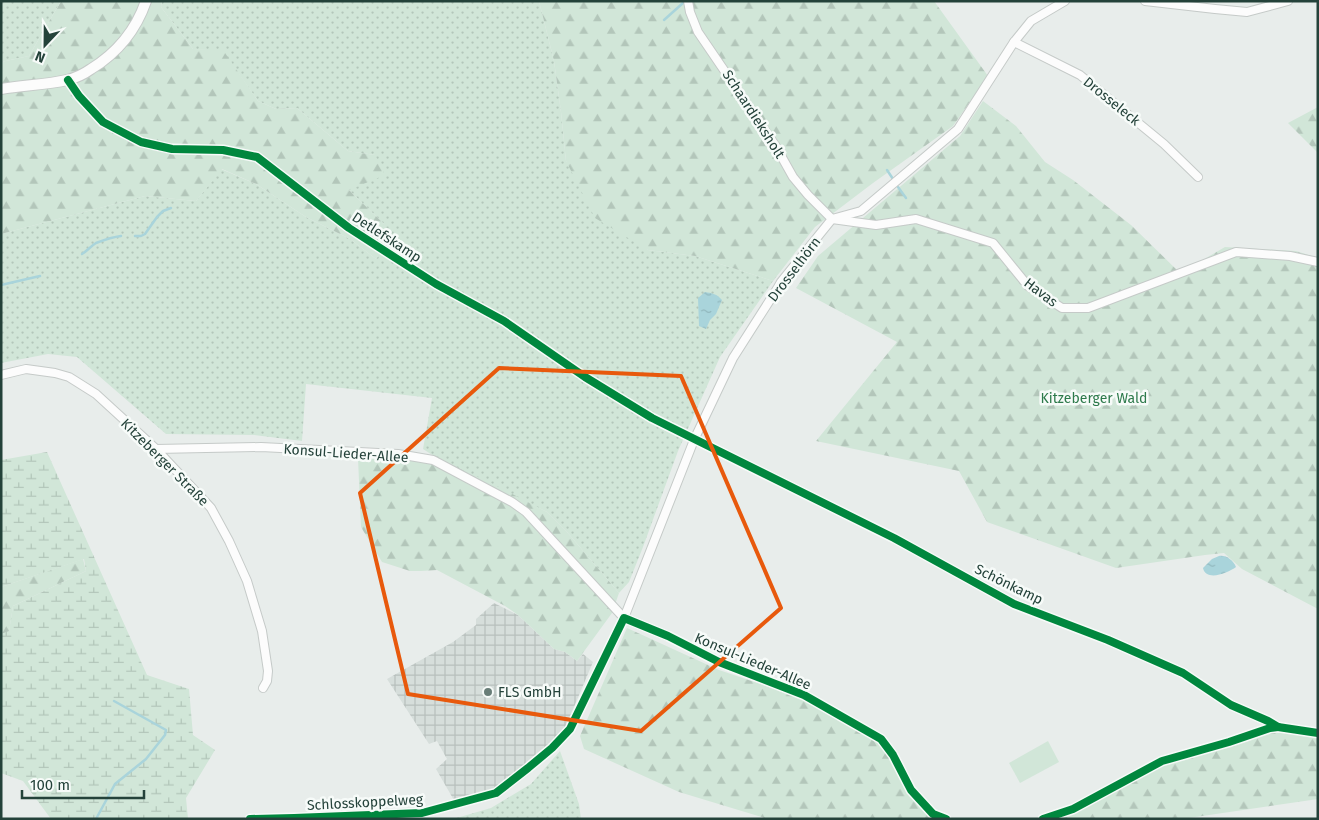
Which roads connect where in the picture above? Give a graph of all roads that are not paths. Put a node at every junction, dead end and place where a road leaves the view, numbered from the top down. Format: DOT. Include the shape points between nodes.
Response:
graph roads {
  1 [pos="146,1"];
  2 [pos="688,1"];
  3 [pos="1065,1"];
  4 [pos="1145,1"];
  5 [pos="1288,1"];
  6 [pos="1014,42"];
  7 [pos="68,80"];
  8 [pos="1,88"];
  9 [pos="1198,177"];
  10 [pos="832,219"];
  11 [pos="1318,262"];
  12 [pos="1,375"];
  13 [pos="694,440"];
  14 [pos="156,449"];
  15 [pos="624,618"];
  16 [pos="263,688"];
  17 [pos="1278,727"];
  18 [pos="1318,733"];
  19 [pos="250,819"];
  20 [pos="946,819"];
  21 [pos="1043,819"];
  1 -- 7 [label="street" via="130,34 116,51 82,75"];
  2 -- 10 [label="street, Schaardieksholt" via="698,32 793,177"];
  3 -- 6 [label="street" via="1031,21"];
  4 -- 5 [label="street" via="1247,12"];
  6 -- 9 [label="street, Drosseleck" via="1080,75 1164,144"];
  6 -- 10 [label="street" via="958,129 862,212"];
  7 -- 8 [label="street"];
  7 -- 13 [label="street, Detlefskamp" via="103,122 141,142 172,149 223,150 257,157 349,228 420,274 504,321 585,377"];
  10 -- 11 [label="street, Havas" via="876,225 916,219 994,243 1028,286 1062,308 1088,308 1236,252 1290,256"];
  10 -- 13 [label="street, Drosselhörn" via="781,282 733,358"];
  12 -- 14 [label="street, Kitzeberger Straße" via="26,369 69,377 96,394"];
  13 -- 15 [label="street, Drosselhörn"];
  13 -- 17 [label="street, Schönkamp" via="894,538 1014,604 1183,673 1231,705"];
  14 -- 15 [label="street, Konsul-Lieder-Allee" via="271,448 398,454 433,460 526,512"];
  14 -- 16 [label="street, Kitzeberger Straße" via="211,508 247,581 262,631 268,671 268,681"];
  15 -- 19 [label="street, Schlosskoppelweg" via="570,729 552,748 496,793 422,813"];
  15 -- 20 [label="street, Konsul-Lieder-Allee" via="719,662 804,696 880,739 894,755 911,790 933,814"];
  17 -- 18 [label="street, Schönkamp"];
  17 -- 21 [label="street" via="1162,761 1072,809"];
}
